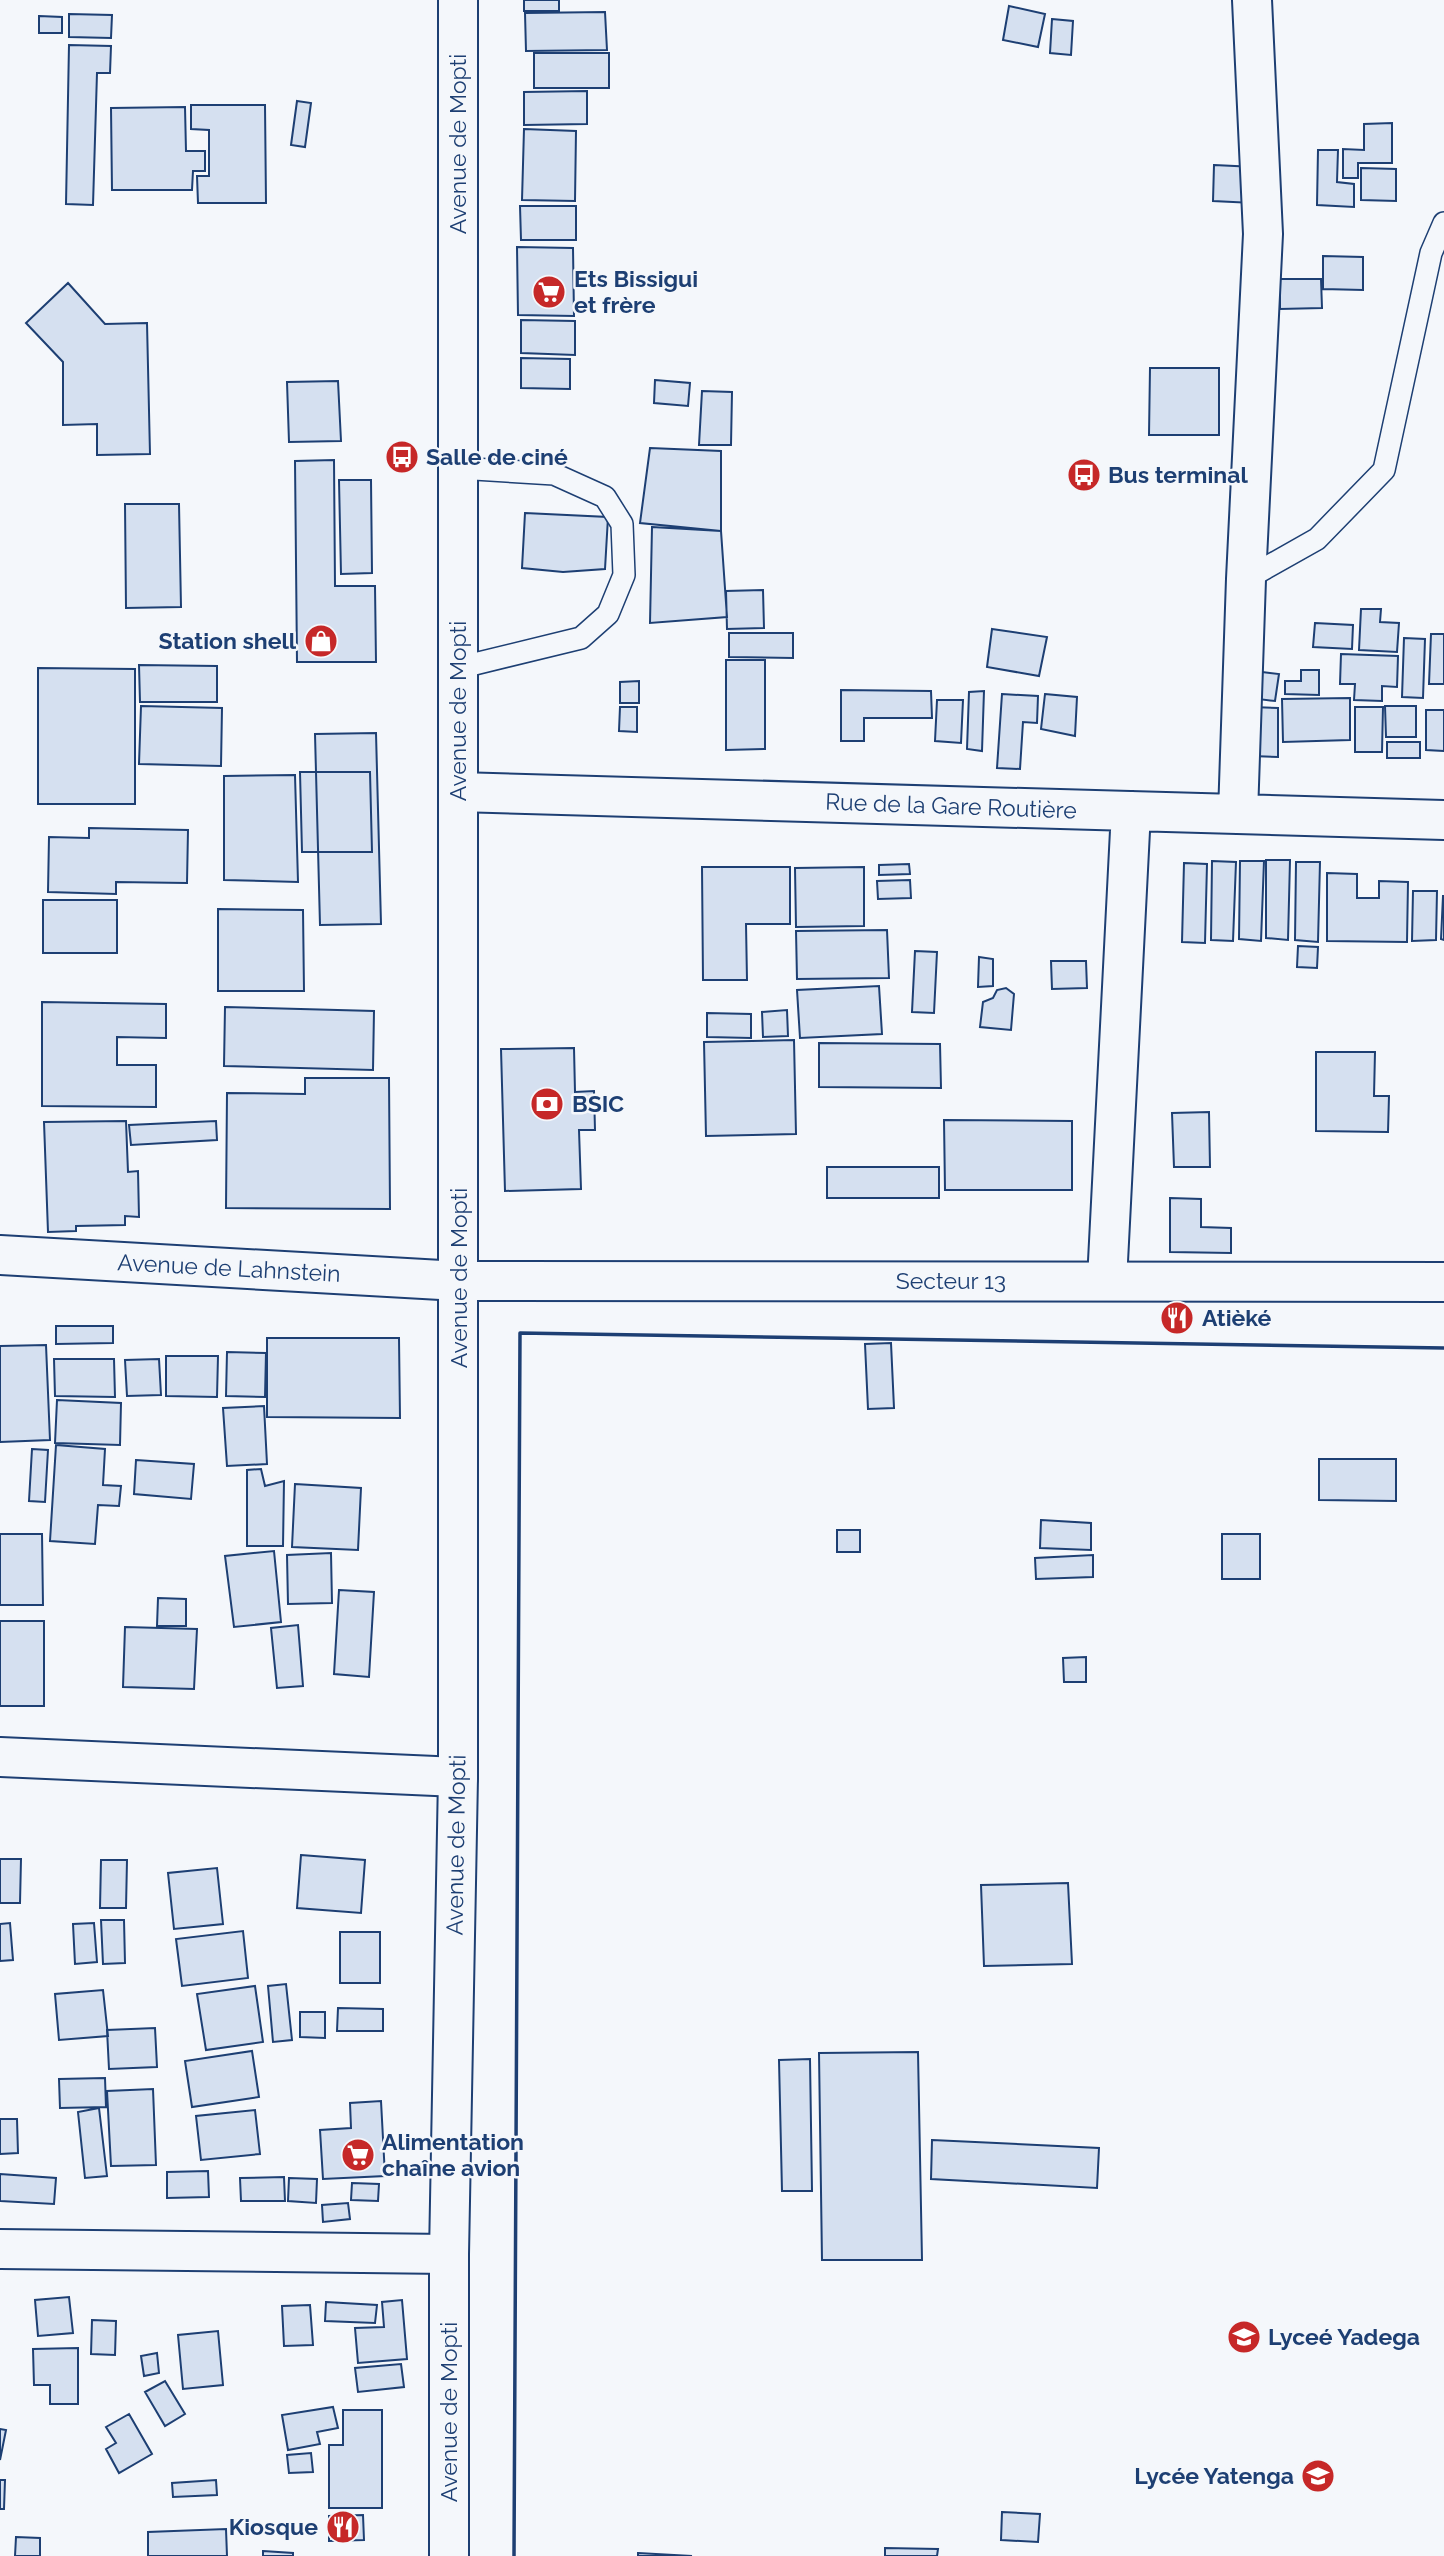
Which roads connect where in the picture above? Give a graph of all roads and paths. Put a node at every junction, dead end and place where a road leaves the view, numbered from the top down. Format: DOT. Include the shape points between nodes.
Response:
graph roads {
  1 [pos="458,0"];
  2 [pos="1252,0"];
  3 [pos="1444,223"];
  4 [pos="458,468"];
  5 [pos="1246,579"];
  6 [pos="458,668"];
  7 [pos="458,792"];
  8 [pos="1131,811"];
  9 [pos="1238,814"];
  10 [pos="1444,820"];
  11 [pos="0,1255"];
  12 [pos="459,1281"];
  13 [pos="1107,1281"];
  14 [pos="1444,1282"];
  15 [pos="0,1757"];
  16 [pos="458,1777"];
  17 [pos="0,2249"];
  18 [pos="449,2254"];
  19 [pos="449,2556"];
  1 -- 4 [label="street, Avenue de Mopti"];
  2 -- 5 [label="street" via="1263,233"];
  3 -- 5 [label="lane" via="1431,253 1384,470 1317,539"];
  4 -- 6 [label="street, Avenue de Mopti"];
  4 -- 6 [label="lane" via="554,474 606,497 622,524 624,575 608,614 581,638"];
  5 -- 9 [label="street"];
  6 -- 7 [label="street, Avenue de Mopti"];
  7 -- 8 [label="street, Rue de la Gare Routière"];
  7 -- 12 [label="street, Avenue de Mopti"];
  8 -- 9 [label="street, Rue de la Gare Routière"];
  8 -- 13 [label="street"];
  9 -- 10 [label="street, Rue de la Gare Routière"];
  11 -- 12 [label="street, Avenue de Lahnstein"];
  12 -- 13 [label="street, Secteur 13"];
  12 -- 16 [label="street, Avenue de Mopti"];
  13 -- 14 [label="street, Secteur 13"];
  15 -- 16 [label="street"];
  16 -- 18 [label="street, Avenue de Mopti"];
  17 -- 18 [label="street"];
  18 -- 19 [label="street, Avenue de Mopti"];
}
